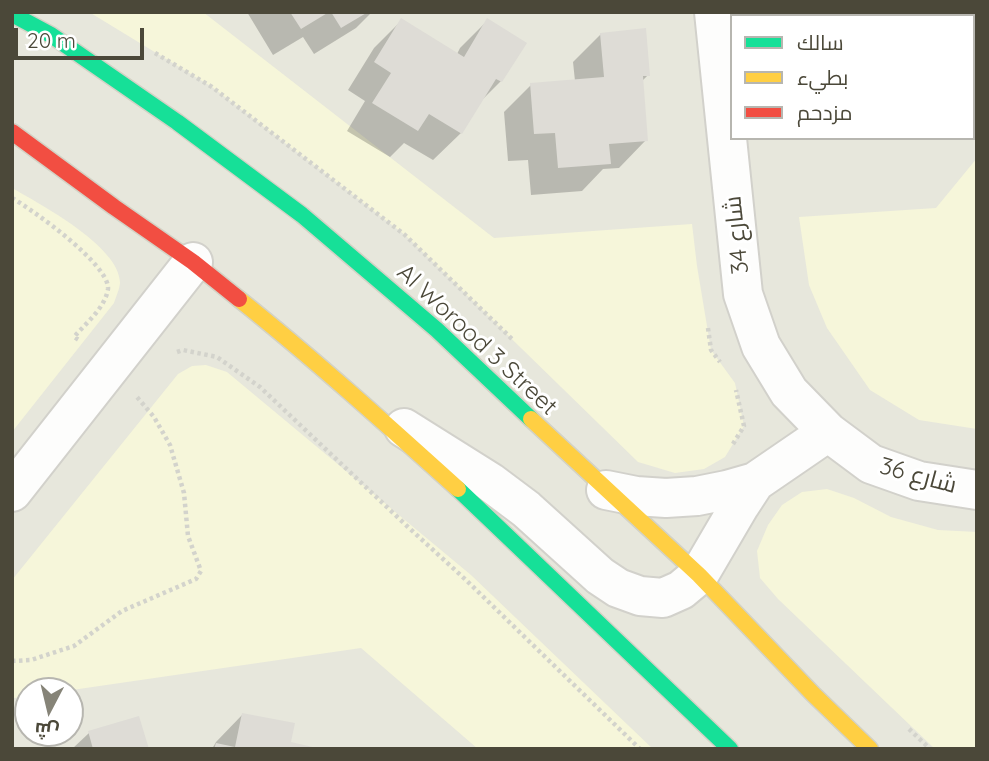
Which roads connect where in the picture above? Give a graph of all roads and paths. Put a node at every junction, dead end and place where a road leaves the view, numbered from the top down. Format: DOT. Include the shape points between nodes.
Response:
graph roads {
  1 [pos="714,12"];
  2 [pos="12,14"];
  3 [pos="145,46"];
  4 [pos="12,132"];
  5 [pos="12,198"];
  6 [pos="193,262"];
  7 [pos="707,326"];
  8 [pos="522,348"];
  9 [pos="171,355"];
  10 [pos="111,365"];
  11 [pos="727,372"];
  12 [pos="735,383"];
  13 [pos="377,415"];
  14 [pos="828,432"];
  15 [pos="755,482"];
  16 [pos="606,490"];
  17 [pos="977,490"];
  18 [pos="12,492"];
  19 [pos="699,575"];
  20 [pos="12,661"];
  21 [pos="900,722"];
  22 [pos="640,749"];
  23 [pos="730,749"];
  24 [pos="870,749"];
  25 [pos="930,749"];
  1 -- 14 [label="street, شارع 34" via="743,294 761,346 789,392"];
  2 -- 16 [label="street, Al Worood 3 Street" via="51,35 154,106 302,215 437,330"];
  3 -- 8 [label="path" via="212,87 405,236"];
  4 -- 6 [label="street"];
  5 -- 10 [label="path" via="75,244 102,273 108,285 106,298 74,337"];
  6 -- 10 [label="street"];
  6 -- 13 [label="street"];
  7 -- 11 [label="path" via="711,350"];
  9 -- 22 [label="path" via="183,350 217,357 260,387"];
  10 -- 18 [label="street"];
  10 -- 20 [label="path" via="154,417 170,445 184,493 188,536 201,571 196,579 122,611 74,646"];
  12 -- 15 [label="path" via="744,426 725,457"];
  13 -- 19 [label="street" via="490,482 618,589 663,598"];
  13 -- 23 [label="street"];
  14 -- 15 [label="street"];
  14 -- 17 [label="street, شارع 36" via="871,464 919,481"];
  15 -- 16 [label="street" via="697,496 666,498"];
  15 -- 19 [label="street"];
  16 -- 19 [label="street, Al Worood 3 Street"];
  19 -- 24 [label="street, Al Worood 3 Street"];
  21 -- 25 [label="path"];
}
